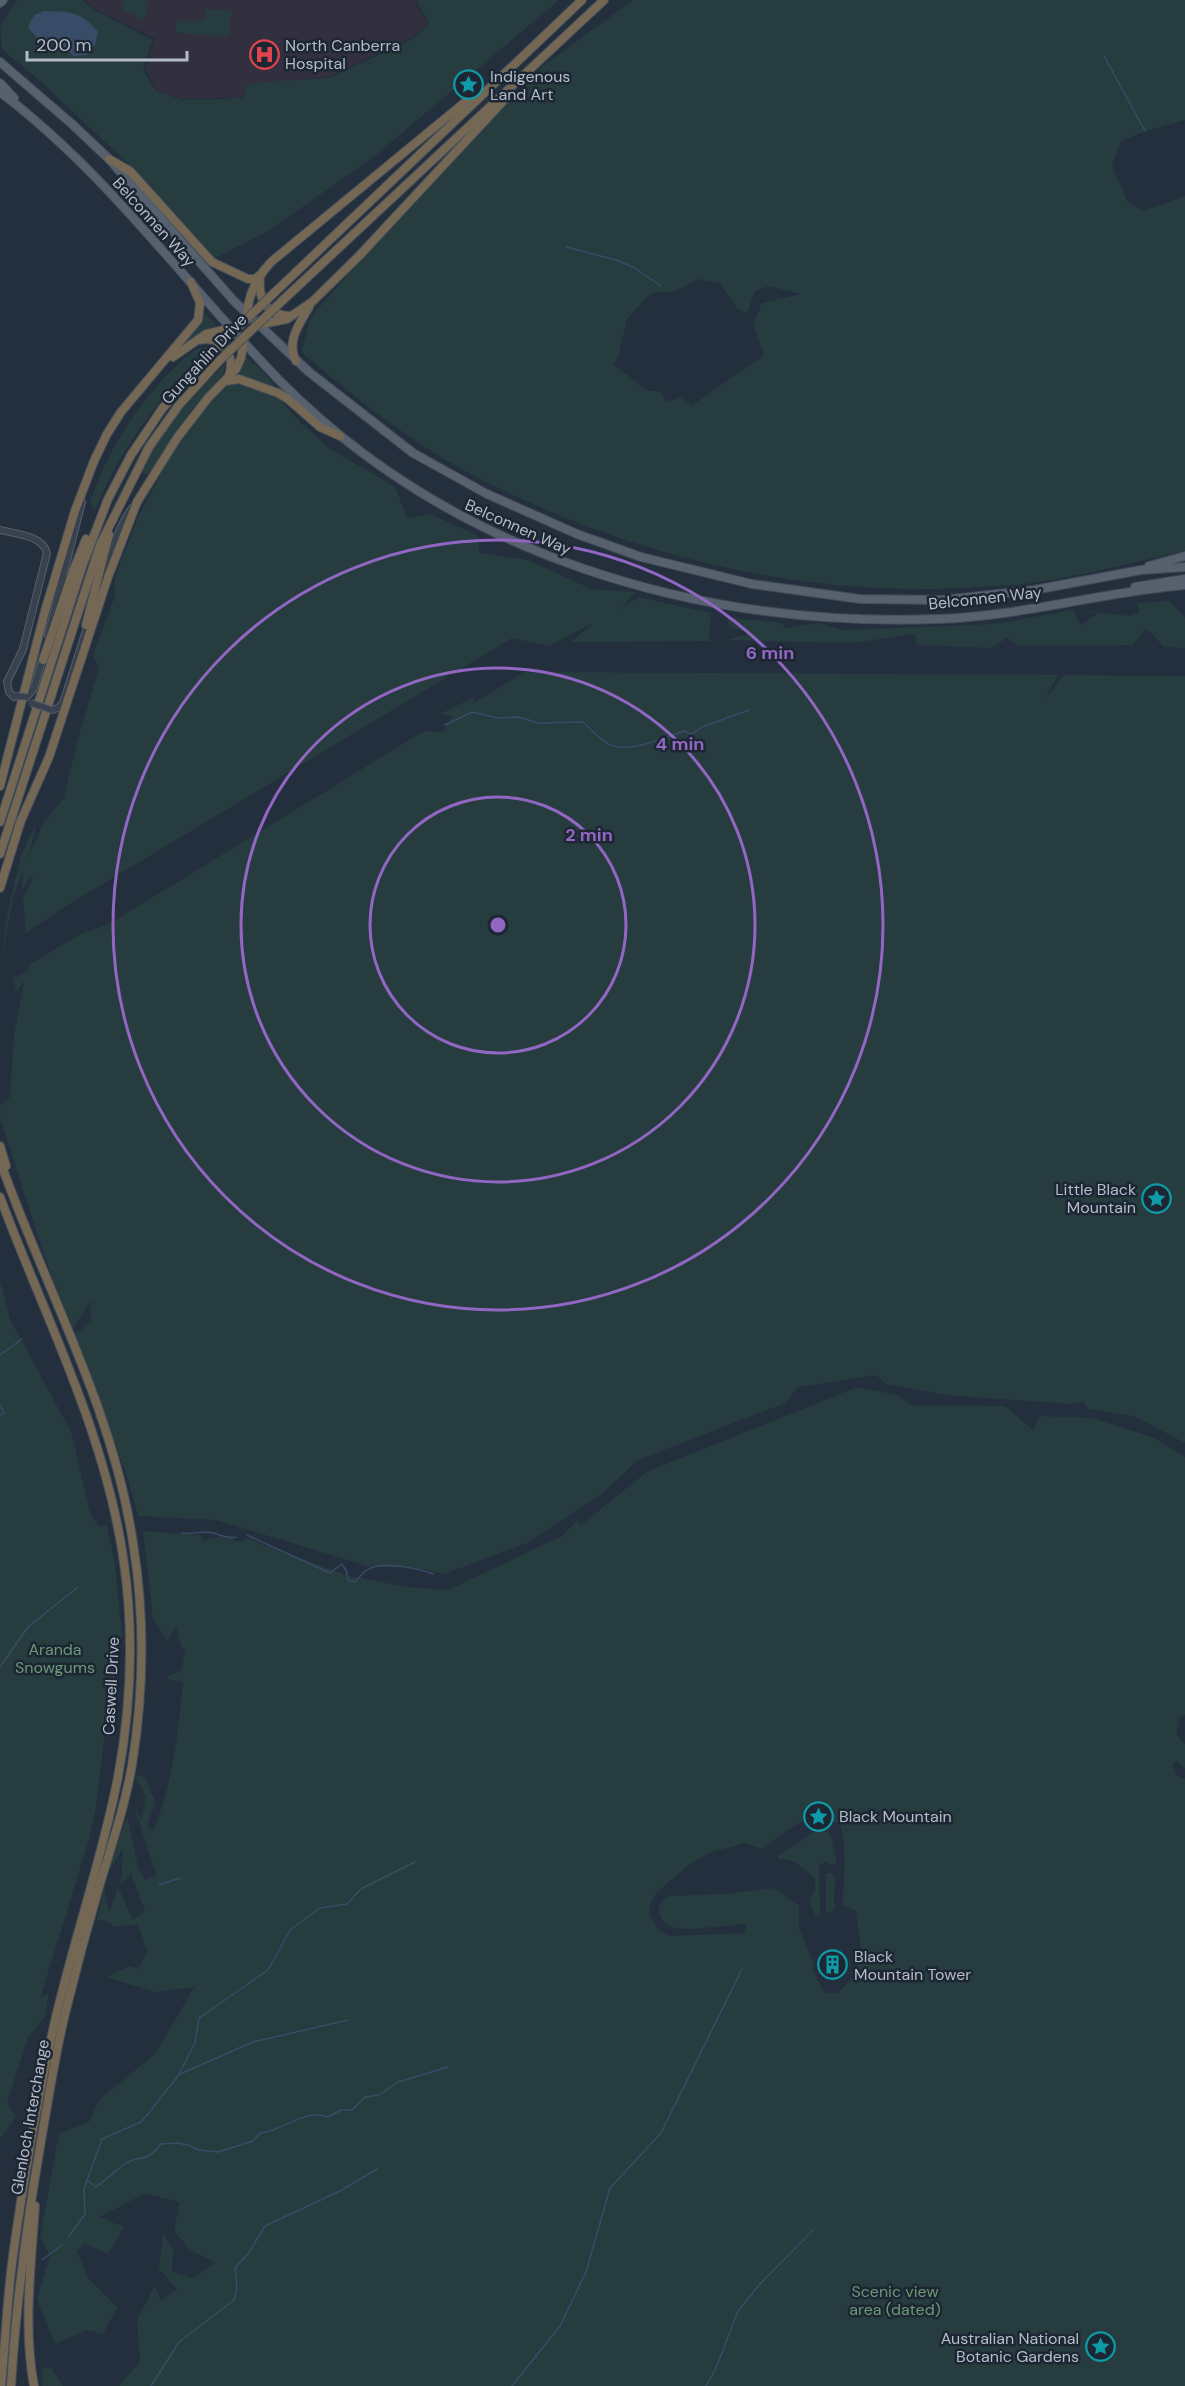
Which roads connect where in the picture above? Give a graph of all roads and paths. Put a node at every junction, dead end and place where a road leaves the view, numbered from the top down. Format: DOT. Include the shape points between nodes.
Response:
graph roads {
  1 [pos="582,0"];
  2 [pos="604,0"];
  3 [pos="529,48"];
  4 [pos="550,49"];
  5 [pos="0,62"];
  6 [pos="0,83"];
  7 [pos="0,92"];
  8 [pos="22,109"];
  9 [pos="109,159"];
  10 [pos="260,275"];
  11 [pos="191,282"];
  12 [pos="312,302"];
  13 [pos="247,315"];
  14 [pos="293,315"];
  15 [pos="257,325"];
  16 [pos="246,326"];
  17 [pos="232,328"];
  18 [pos="244,340"];
  19 [pos="190,344"];
  20 [pos="296,361"];
  21 [pos="165,362"];
  22 [pos="226,379"];
  23 [pos="340,436"];
  24 [pos="119,477"];
  25 [pos="85,484"];
  26 [pos="137,502"];
  27 [pos="116,510"];
  28 [pos="0,530"];
  29 [pos="1185,556"];
  30 [pos="1185,567"];
  31 [pos="1122,574"];
  32 [pos="1185,579"];
  33 [pos="1185,585"];
  34 [pos="1069,602"];
  35 [pos="82,642"];
  36 [pos="43,660"];
  37 [pos="28,700"];
  38 [pos="52,710"];
  39 [pos="0,786"];
  40 [pos="0,822"];
  41 [pos="19,825"];
  42 [pos="0,854"];
  43 [pos="0,888"];
  44 [pos="0,1146"];
  45 [pos="0,1161"];
  46 [pos="0,1197"];
  47 [pos="28,1234"];
  48 [pos="79,1962"];
  49 [pos="44,2122"];
  50 [pos="24,2187"];
  51 [pos="1,2386"];
  52 [pos="11,2386"];
  53 [pos="34,2386"];
  1 -- 3 [label="highway, Gungahlin Drive"];
  2 -- 4 [label="highway, Gungahlin Drive"];
  3 -- 10 [label="highway" via="279,255"];
  3 -- 24 [label="highway, Gungahlin Drive, bridge" via="212,353 162,409"];
  4 -- 12 [label="highway"];
  4 -- 27 [label="highway, Gungahlin Drive, bridge" via="219,361 157,436"];
  5 -- 9 [label="main road, Belconnen Way"];
  6 -- 8 [label="main road"];
  7 -- 8 [label="main road, Belconnen Way"];
  8 -- 11 [label="main road, Belconnen Way" via="115,197"];
  9 -- 10 [label="highway" via="130,171 212,262 248,279"];
  9 -- 13 [label="main road, Belconnen Way"];
  10 -- 13 [label="highway"];
  10 -- 14 [label="highway" via="260,294 265,305 279,315"];
  11 -- 17 [label="main road, Belconnen Way"];
  11 -- 21 [label="highway" via="200,303 199,318"];
  12 -- 14 [label="highway"];
  12 -- 20 [label="highway" via="292,341"];
  13 -- 15 [label="main road, Belconnen Way"];
  13 -- 16 [label="main road"];
  14 -- 15 [label="highway" via="276,323"];
  15 -- 16 [label="main road"];
  15 -- 20 [label="main road, Belconnen Way"];
  16 -- 17 [label="main road"];
  16 -- 18 [label="main road"];
  17 -- 18 [label="main road, Belconnen Way"];
  17 -- 19 [label="highway" via="213,331"];
  18 -- 22 [label="highway" via="238,364"];
  18 -- 23 [label="main road, Belconnen Way" via="278,379"];
  19 -- 21 [label="highway"];
  19 -- 22 [label="highway" via="209,339 224,346 231,363"];
  20 -- 31 [label="main road, Belconnen Way" via="413,453 487,494 641,557 752,584 860,599 943,600 1034,591"];
  21 -- 25 [label="highway" via="121,412"];
  22 -- 23 [label="highway" via="238,379 278,393 320,427"];
  22 -- 26 [label="highway" via="177,438"];
  23 -- 34 [label="main road, Belconnen Way" via="405,483 471,523 566,564 633,585 748,608 858,619 942,619"];
  24 -- 36 [label="highway" via="106,494 78,556"];
  24 -- 40 [label="highway, Gungahlin Drive" via="83,564"];
  25 -- 36 [label="street"];
  25 -- 39 [label="highway" via="42,623"];
  26 -- 35 [label="street" via="129,510 114,547"];
  26 -- 41 [label="highway" via="46,764"];
  27 -- 35 [label="highway"];
  27 -- 42 [label="highway, Gungahlin Drive" via="89,574"];
  28 -- 37 [label="street, bridge" via="39,541 47,553 23,649 7,681 14,697"];
  29 -- 31 [label="main road"];
  30 -- 31 [label="main road, Belconnen Way"];
  32 -- 34 [label="main road"];
  33 -- 34 [label="main road, Belconnen Way"];
  35 -- 38 [label="street" via="63,703"];
  36 -- 37 [label="street"];
  37 -- 38 [label="street, bridge"];
  38 -- 41 [label="highway" via="56,719 46,755"];
  41 -- 43 [label="highway"];
  44 -- 47 [label="highway"];
  45 -- 47 [label="highway"];
  46 -- 50 [label="highway, Caswell Drive" via="97,1441 116,1516 130,1644 117,1779 58,2007"];
  47 -- 48 [label="highway, Caswell Drive" via="111,1444 136,1567 142,1642 140,1700 131,1767"];
  48 -- 49 [label="highway, Glenloch Interchange"];
  49 -- 52 [label="highway, Glenloch Interchange" via="18,2290"];
  49 -- 53 [label="highway" via="28,2315"];
  50 -- 51 [label="highway, Glenloch Interchange" via="10,2278"];
}
